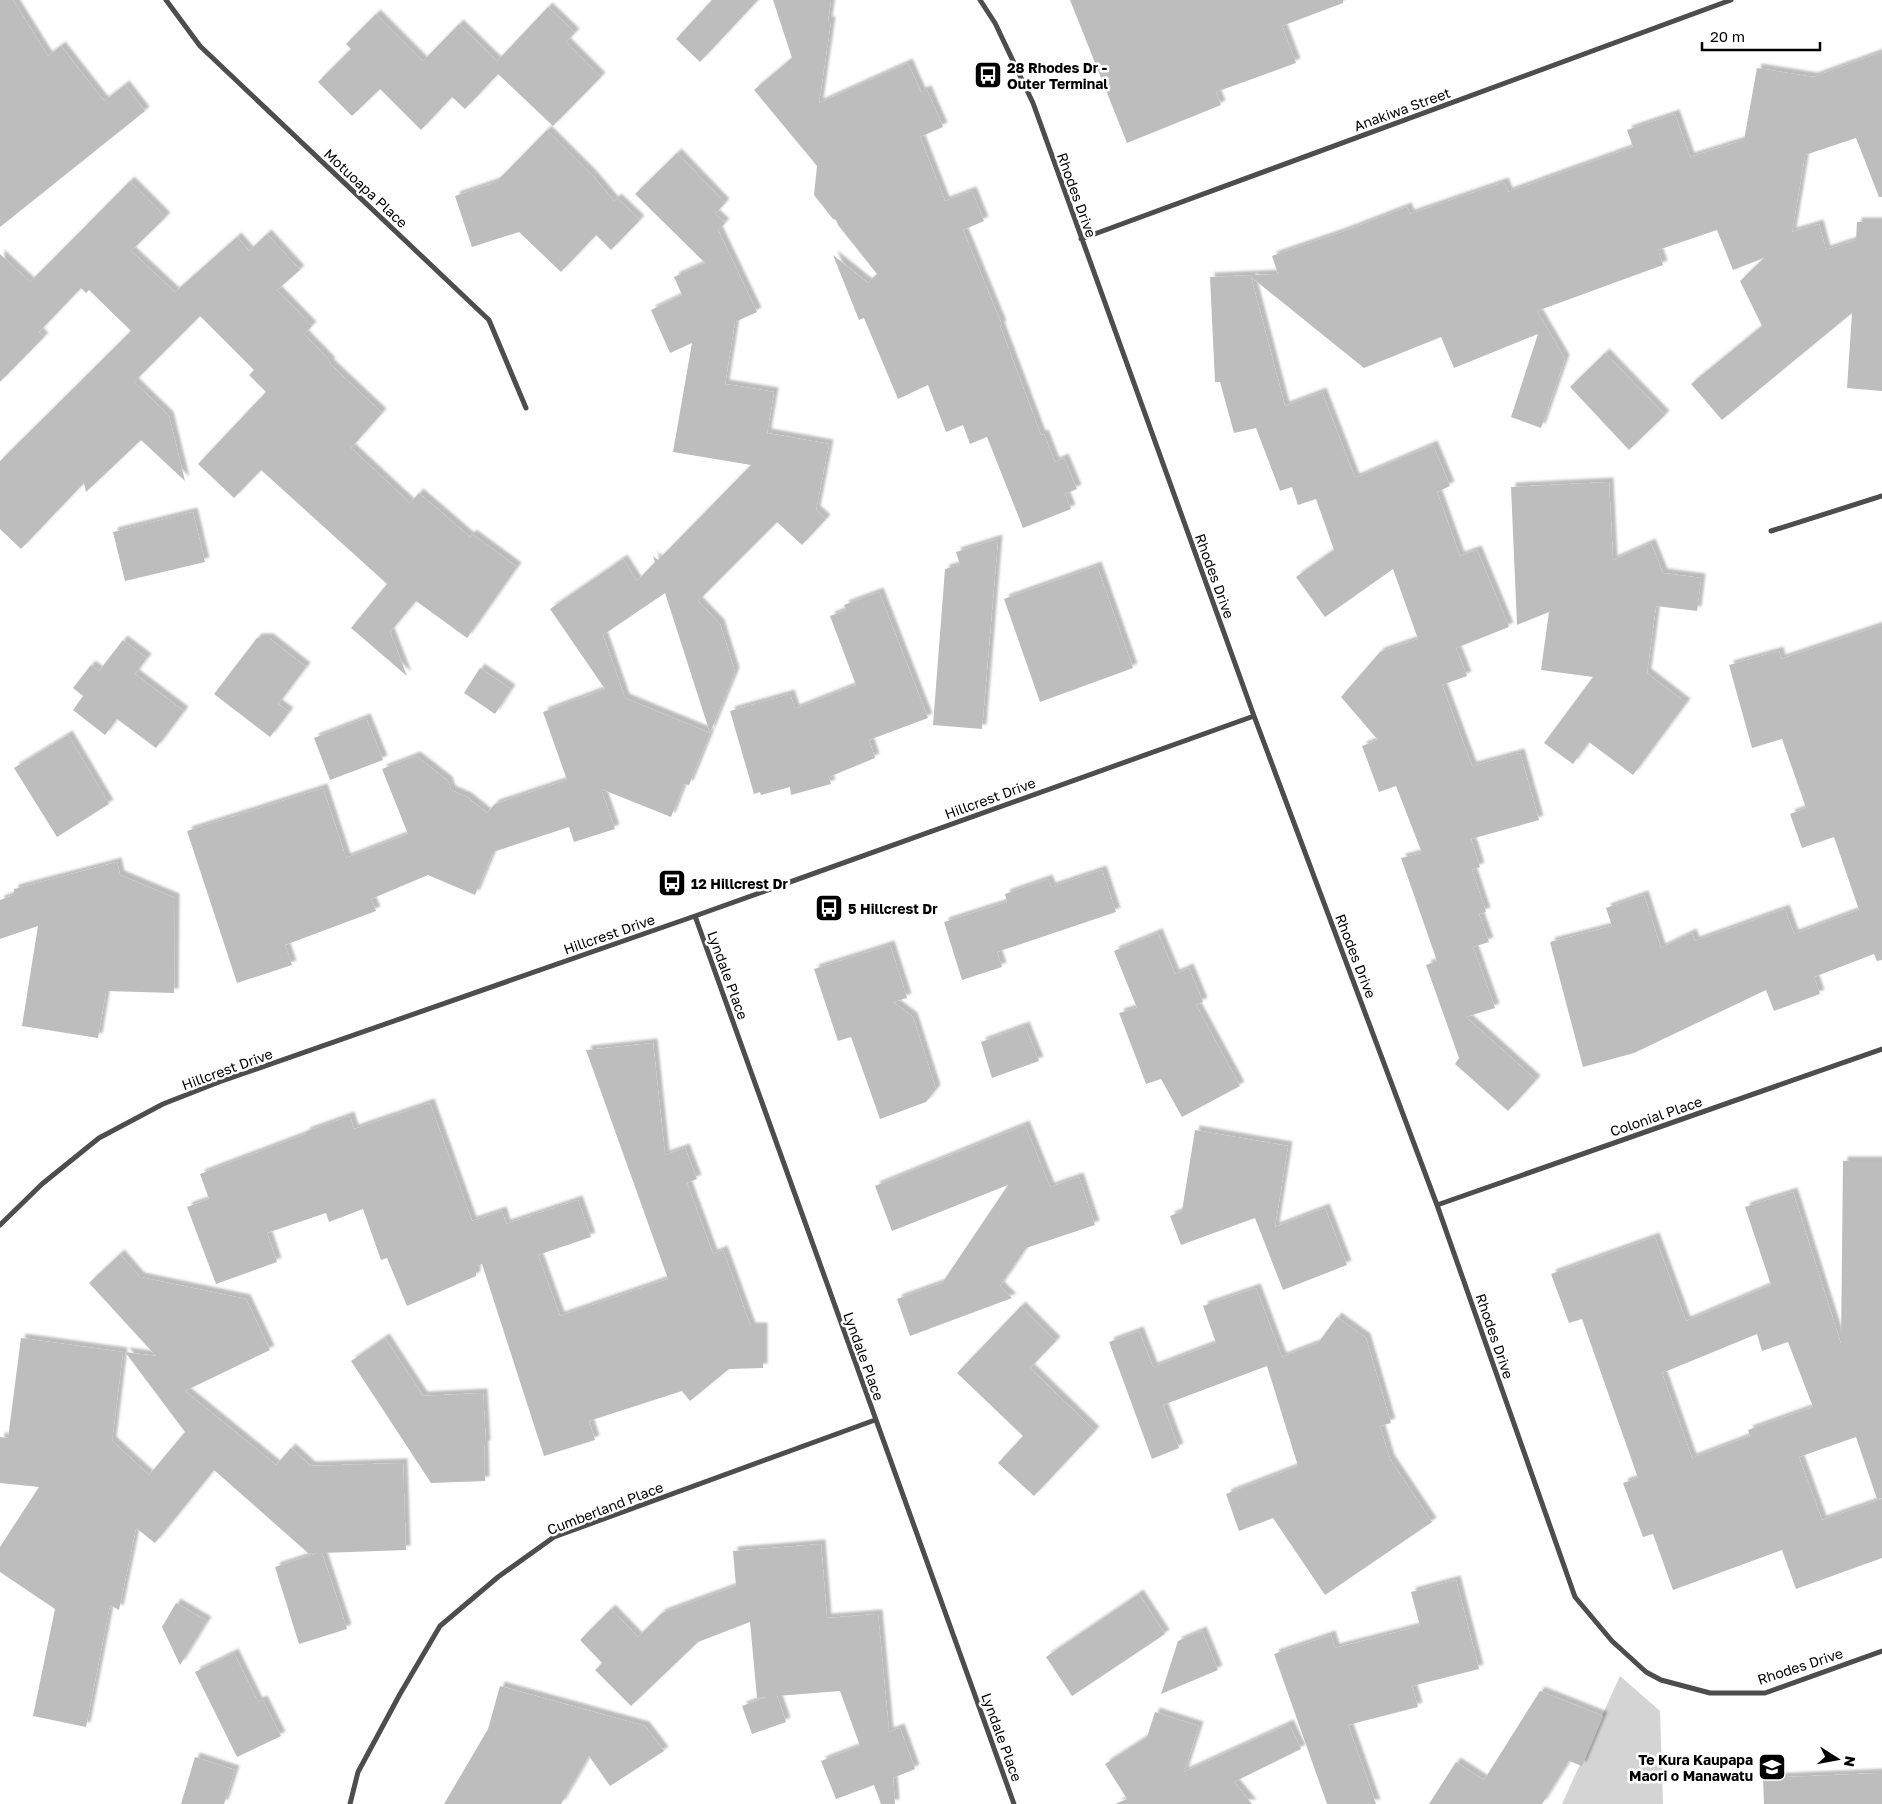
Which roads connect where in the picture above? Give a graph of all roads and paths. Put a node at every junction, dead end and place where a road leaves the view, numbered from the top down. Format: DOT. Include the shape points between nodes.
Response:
graph roads {
  1 [pos="166,0"];
  2 [pos="980,0"];
  3 [pos="1731,0"];
  4 [pos="1081,239"];
  5 [pos="526,408"];
  6 [pos="1882,496"];
  7 [pos="1771,531"];
  8 [pos="1254,716"];
  9 [pos="695,916"];
  10 [pos="1882,1049"];
  11 [pos="1437,1205"];
  12 [pos="0,1225"];
  13 [pos="875,1420"];
  14 [pos="1882,1651"];
  15 [pos="350,1804"];
  16 [pos="1014,1804"];
  1 -- 5 [label="street, Motuoapa Place" via="200,46 489,320"];
  2 -- 4 [label="street, Rhodes Drive" via="995,23 1033,103"];
  3 -- 4 [label="street, Anakiwa Street"];
  4 -- 8 [label="street, Rhodes Drive"];
  6 -- 7 [label="street"];
  8 -- 9 [label="street, Hillcrest Drive"];
  8 -- 11 [label="street, Rhodes Drive"];
  9 -- 12 [label="street, Hillcrest Drive" via="163,1104 98,1138 42,1184"];
  9 -- 13 [label="street, Lyndale Place"];
  10 -- 11 [label="street, Colonial Place"];
  11 -- 14 [label="street, Rhodes Drive" via="1575,1597 1612,1641 1646,1672 1661,1680 1710,1693 1765,1693"];
  13 -- 15 [label="street, Cumberland Place" via="554,1537 498,1577 440,1626 358,1772"];
  13 -- 16 [label="street, Lyndale Place"];
}
